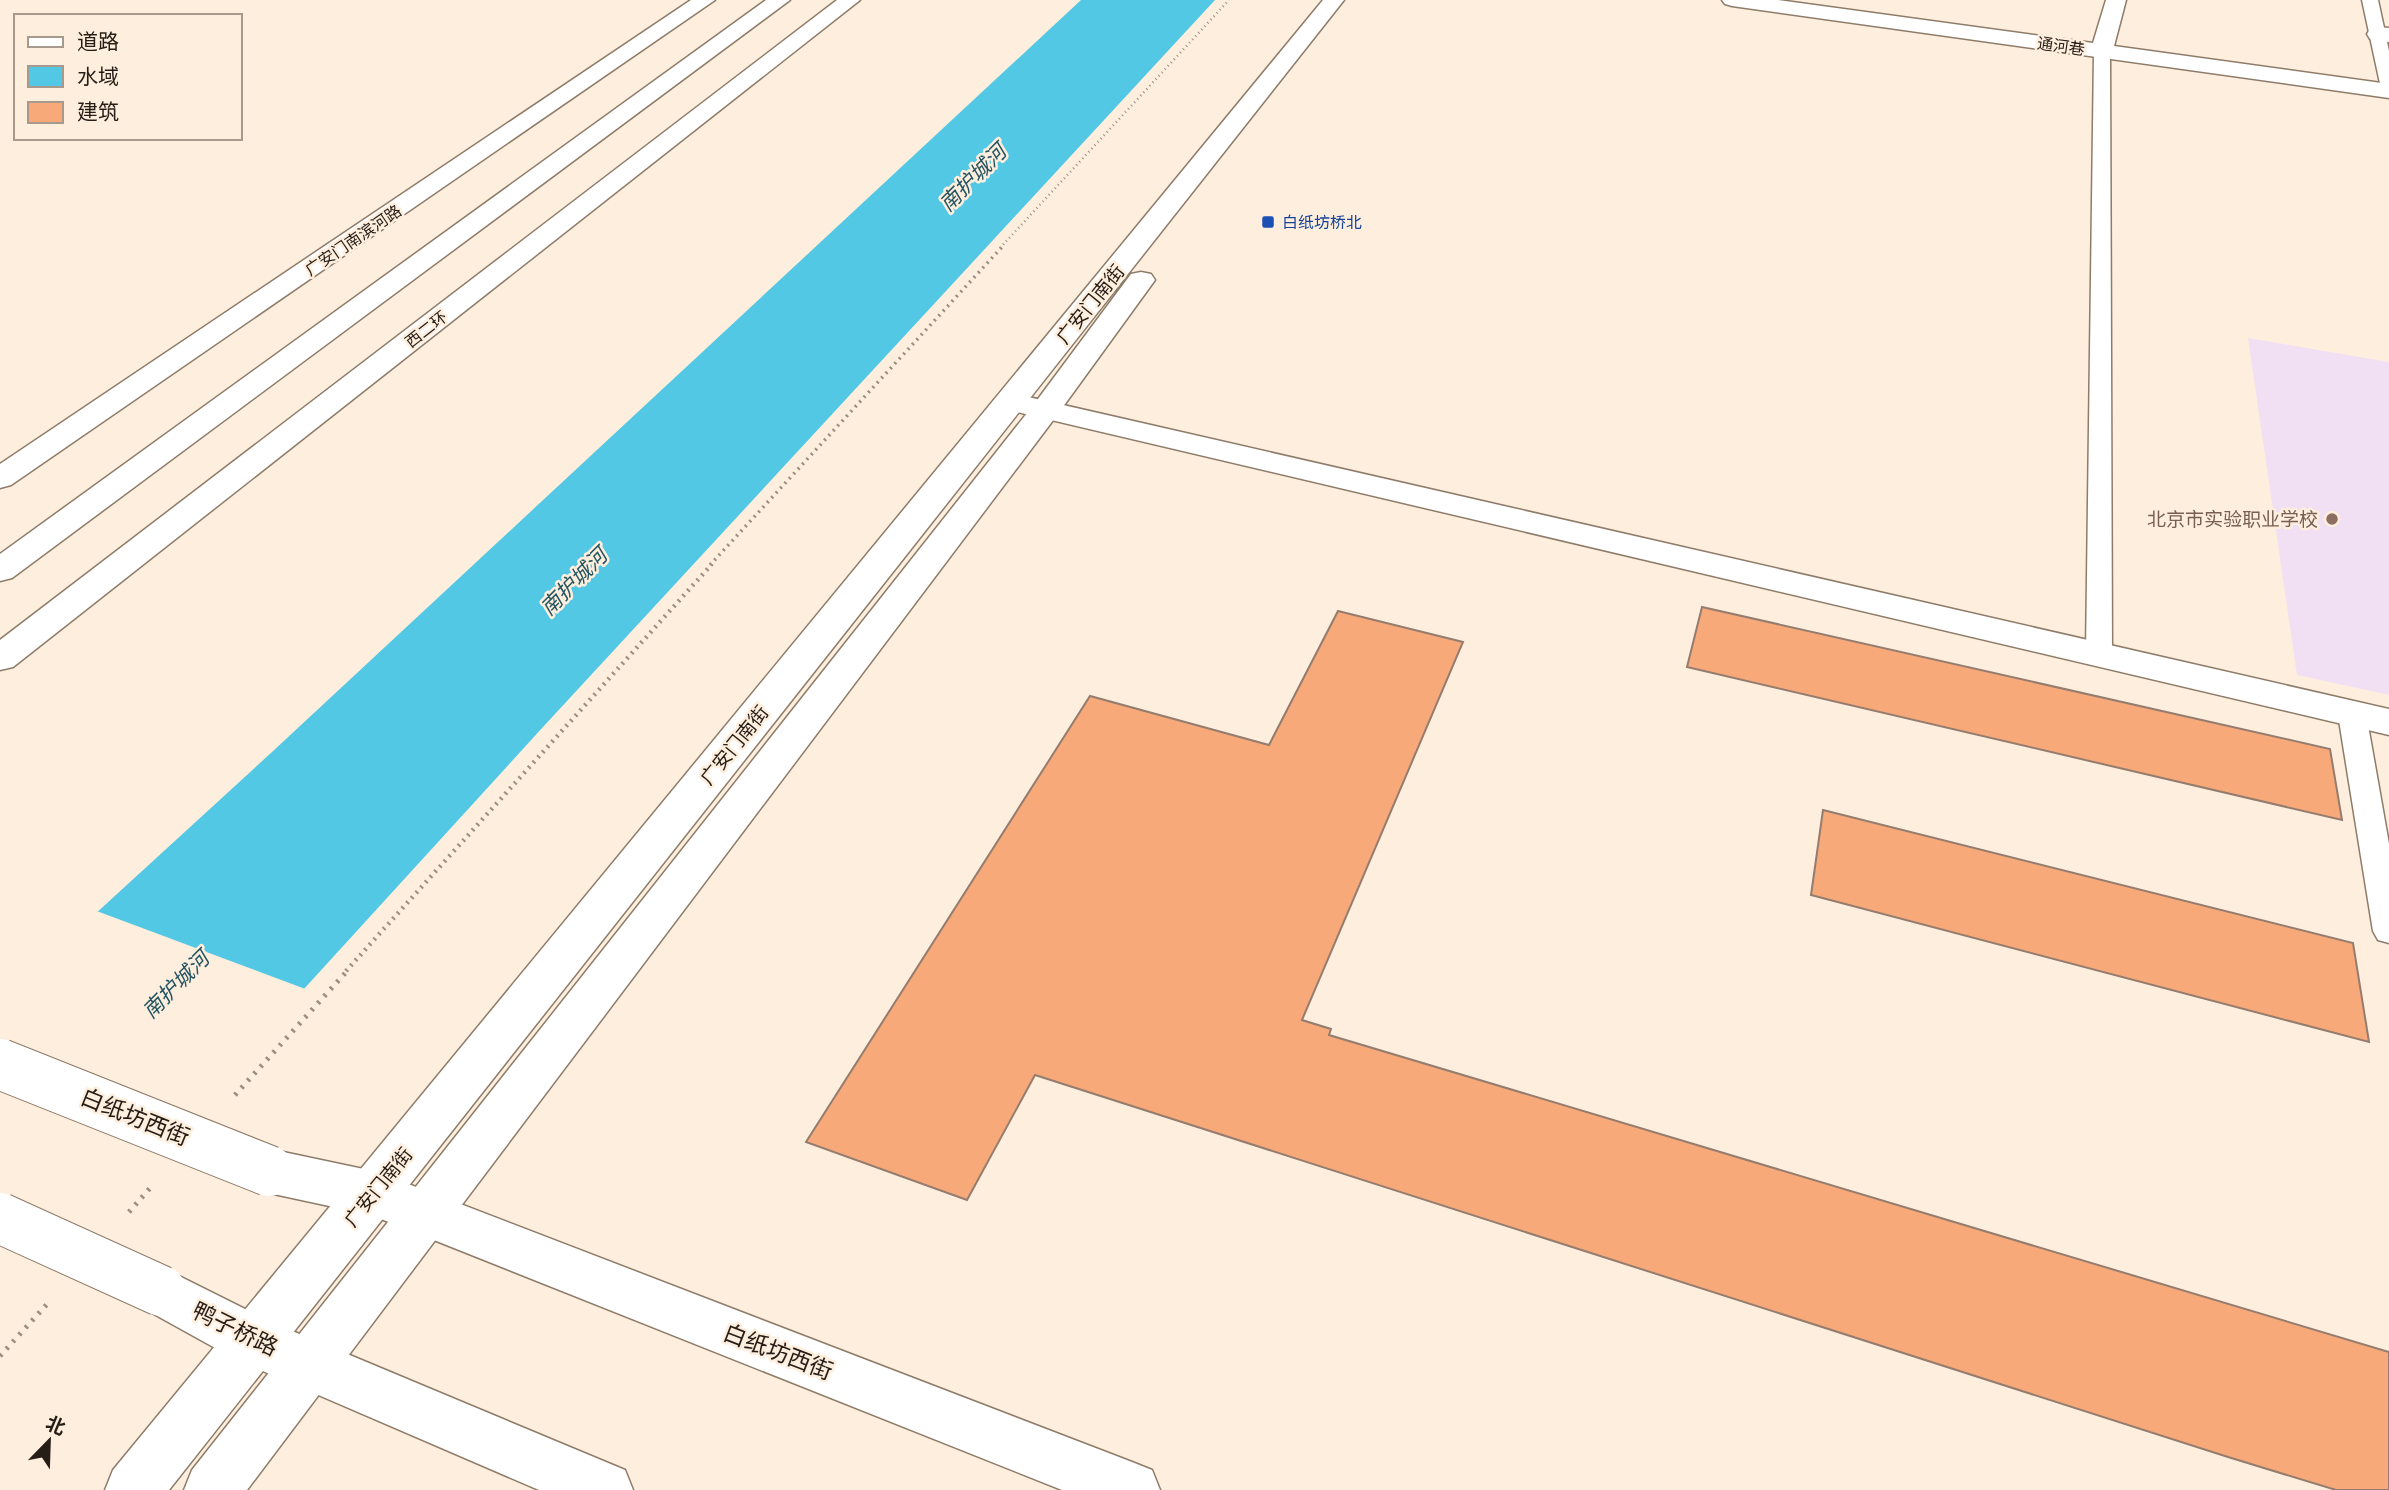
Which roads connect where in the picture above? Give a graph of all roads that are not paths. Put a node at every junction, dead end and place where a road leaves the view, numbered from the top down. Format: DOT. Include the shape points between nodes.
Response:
graph roads {
  1 [pos="705,0"];
  2 [pos="780,0"];
  3 [pos="850,0"];
  4 [pos="1334,0"];
  5 [pos="1360,0"];
  6 [pos="1732,0"];
  7 [pos="2116,0"];
  8 [pos="2370,0"];
  9 [pos="1871,10"];
  10 [pos="2383,35"];
  11 [pos="2102,51"];
  12 [pos="2389,90"];
  13 [pos="1028,406"];
  14 [pos="0,478"];
  15 [pos="0,570"];
  16 [pos="2099,652"];
  17 [pos="0,658"];
  18 [pos="2352,713"];
  19 [pos="2389,722"];
  20 [pos="2389,931"];
  21 [pos="0,1064"];
  22 [pos="373,1194"];
  23 [pos="425,1214"];
  24 [pos="0,1218"];
  25 [pos="254,1341"];
  26 [pos="310,1363"];
  27 [pos="133,1490"];
  28 [pos="212,1490"];
  29 [pos="605,1490"];
  30 [pos="1132,1490"];
  1 -- 14 [label="main road, 广安门南滨河路"];
  2 -- 15 [label="main road"];
  3 -- 17 [label="main road, 西二环"];
  4 -- 13 [label="main road, 广安门南街"];
  5 -- 13 [label="main road, 广安门南街" via="1179,232"];
  6 -- 9 [label="main road, 通河巷"];
  7 -- 11 [label="main road"];
  8 -- 10 [label="lane"];
  9 -- 11 [label="main road, 通河巷"];
  10 -- 12 [label="lane"];
  11 -- 12 [label="main road, 通河巷"];
  11 -- 16 [label="lane"];
  13 -- 16 [label="main road"];
  13 -- 22 [label="main road, 广安门南街"];
  13 -- 23 [label="main road, 广安门南街"];
  16 -- 18 [label="main road"];
  18 -- 19 [label="main road"];
  18 -- 20 [label="lane"];
  21 -- 22 [label="main road, 白纸坊西街, bridge" via="269,1171"];
  22 -- 23 [label="main road"];
  22 -- 25 [label="main road, 广安门南街"];
  23 -- 26 [label="main road, 广安门南街"];
  23 -- 30 [label="main road, 白纸坊西街"];
  24 -- 25 [label="main road, 鸭子桥路, bridge" via="161,1291"];
  25 -- 26 [label="main road, 鸭子桥路"];
  25 -- 27 [label="main road, 广安门南街"];
  26 -- 28 [label="main road, 广安门南街"];
  26 -- 29 [label="main road"];
}
